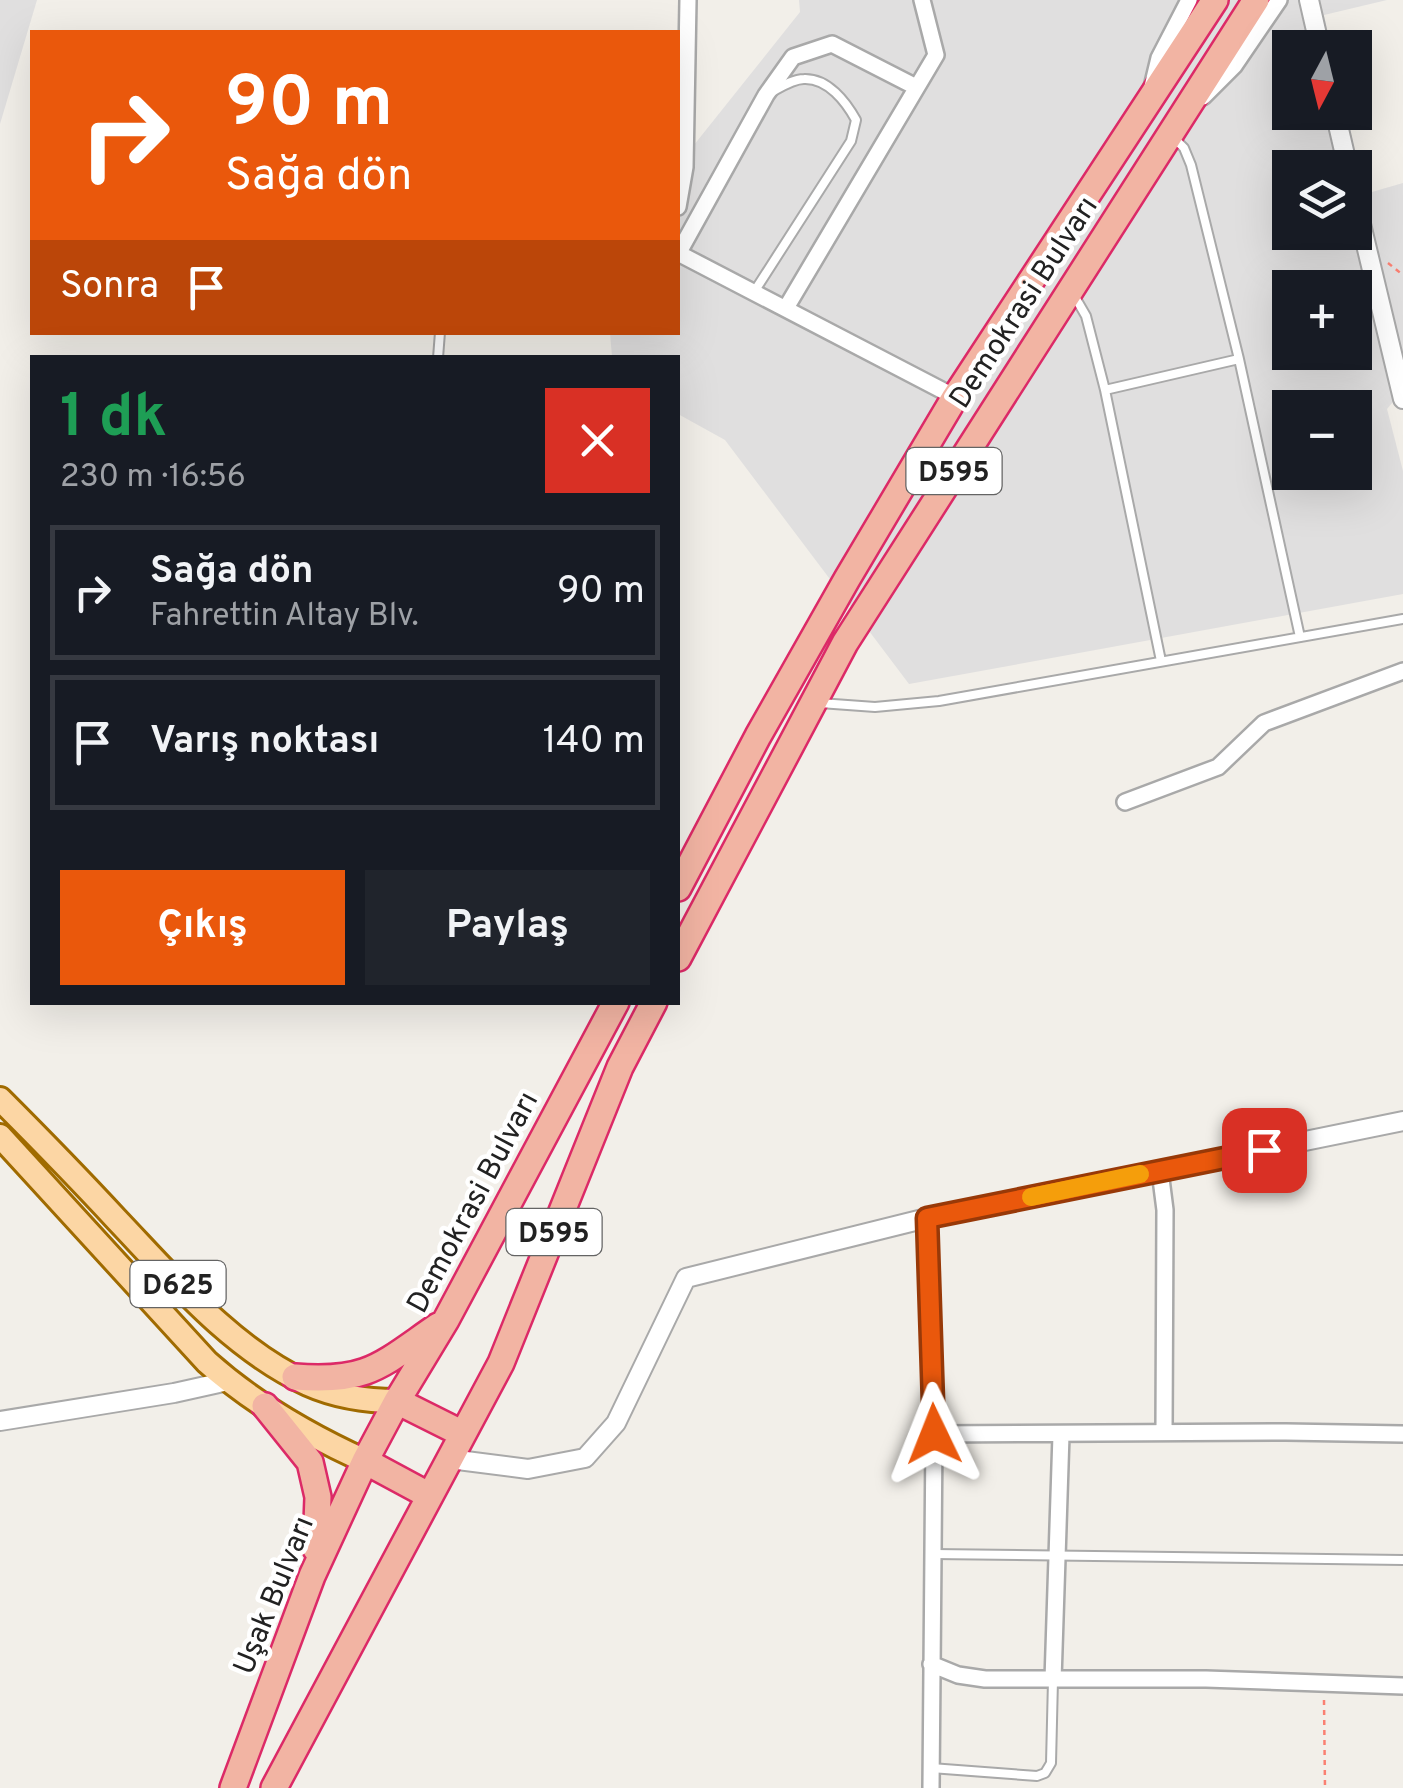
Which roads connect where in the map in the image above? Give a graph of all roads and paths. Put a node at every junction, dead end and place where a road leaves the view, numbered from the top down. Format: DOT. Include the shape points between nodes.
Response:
graph roads {
  1 [pos="688,0"];
  2 [pos="922,0"];
  3 [pos="1189,0"];
  4 [pos="1215,0"];
  5 [pos="1256,0"];
  6 [pos="1279,0"];
  7 [pos="1309,0"];
  8 [pos="1316,30"];
  9 [pos="916,88"];
  10 [pos="766,95"];
  11 [pos="1151,98"];
  12 [pos="1187,107"];
  13 [pos="1169,134"];
  14 [pos="680,195"];
  15 [pos="680,249"];
  16 [pos="1367,250"];
  17 [pos="680,254"];
  18 [pos="1069,291"];
  19 [pos="754,292"];
  20 [pos="786,308"];
  21 [pos="1240,360"];
  22 [pos="1105,390"];
  23 [pos="956,398"];
  24 [pos="1403,399"];
  25 [pos="1403,619"];
  26 [pos="1300,636"];
  27 [pos="1161,661"];
  28 [pos="1403,671"];
  29 [pos="813,702"];
  30 [pos="1124,802"];
  31 [pos="680,884"];
  32 [pos="680,954"];
  33 [pos="614,1005"];
  34 [pos="652,1005"];
  35 [pos="0,1100"];
  36 [pos="1403,1121"];
  37 [pos="0,1136"];
  38 [pos="1160,1170"];
  39 [pos="927,1218"];
  40 [pos="446,1320"];
  41 [pos="295,1377"];
  42 [pos="228,1381"];
  43 [pos="397,1401"];
  44 [pos="266,1406"];
  45 [pos="0,1421"];
  46 [pos="381,1430"];
  47 [pos="1164,1432"];
  48 [pos="463,1434"];
  49 [pos="934,1434"];
  50 [pos="1403,1434"];
  51 [pos="1060,1435"];
  52 [pos="450,1459"];
  53 [pos="365,1460"];
  54 [pos="430,1496"];
  55 [pos="932,1554"];
  56 [pos="1057,1554"];
  57 [pos="1403,1560"];
  58 [pos="312,1576"];
  59 [pos="931,1664"];
  60 [pos="1053,1680"];
  61 [pos="1324,1682"];
  62 [pos="1403,1686"];
  63 [pos="931,1768"];
  64 [pos="233,1788"];
  65 [pos="274,1788"];
  66 [pos="932,1788"];
  67 [pos="1325,1788"];
  1 -- 14 [label="street"];
  2 -- 9 [label="street" via="936,55"];
  3 -- 11 [label="street" via="1158,58"];
  4 -- 11 [label="highway, Demokrasi Bulvarı / D595"];
  5 -- 12 [label="highway, Demokrasi Bulvarı / D595"];
  6 -- 12 [label="street" via="1234,66"];
  7 -- 8 [label="street"];
  9 -- 10 [label="street" via="832,44 793,57"];
  9 -- 20 [label="street"];
  10 -- 15 [label="street"];
  10 -- 19 [label="lane" via="805,79 823,84 845,100 856,120 852,140"];
  11 -- 23 [label="highway, Demokrasi Bulvarı / D595"];
  12 -- 13 [label="highway, Demokrasi Bulvarı / D595"];
  13 -- 18 [label="highway, Demokrasi Bulvarı / D595"];
  13 -- 21 [label="lane" via="1191,165"];
  16 -- 24 [label="street"];
  17 -- 19 [label="street"];
  18 -- 22 [label="lane" via="1086,316"];
  18 -- 29 [label="highway, Demokrasi Bulvarı / D595"];
  19 -- 20 [label="street"];
  20 -- 23 [label="street"];
  21 -- 22 [label="lane"];
  21 -- 26 [label="lane"];
  22 -- 27 [label="lane"];
  23 -- 31 [label="highway, Demokrasi Bulvarı / D595" via="785,689"];
  25 -- 26 [label="lane"];
  26 -- 27 [label="lane"];
  27 -- 29 [label="lane" via="907,705"];
  28 -- 30 [label="street" via="1264,723 1218,766"];
  29 -- 32 [label="highway, Demokrasi Bulvarı / D595"];
  33 -- 40 [label="highway, Demokrasi Bulvarı / D595"];
  34 -- 48 [label="highway, D595" via="620,1066 501,1363"];
  35 -- 41 [label="main road, D625" via="213,1318"];
  36 -- 38 [label="street"];
  37 -- 42 [label="main road, D625"];
  38 -- 39 [label="street"];
  38 -- 47 [label="street"];
  39 -- 49 [label="street"];
  39 -- 52 [label="street" via="686,1278 616,1423 585,1458 528,1469"];
  40 -- 41 [label="highway" via="358,1376"];
  40 -- 43 [label="highway, Demokrasi Bulvarı / D595"];
  41 -- 43 [label="main road, D625" via="342,1396"];
  42 -- 44 [label="main road, D625"];
  42 -- 45 [label="street"];
  43 -- 46 [label="highway, Demokrasi Bulvarı / D595"];
  43 -- 48 [label="highway"];
  44 -- 53 [label="main road, D625"];
  44 -- 58 [label="highway" via="315,1478 319,1520"];
  46 -- 53 [label="highway, Uşak Bulvarı / D595"];
  47 -- 50 [label="street"];
  47 -- 51 [label="street"];
  48 -- 52 [label="highway, D595"];
  49 -- 51 [label="street"];
  49 -- 55 [label="street"];
  51 -- 56 [label="street"];
  52 -- 54 [label="highway, D595"];
  53 -- 54 [label="highway"];
  53 -- 58 [label="highway, Uşak Bulvarı / D595"];
  54 -- 65 [label="highway, D595"];
  55 -- 56 [label="lane"];
  55 -- 59 [label="street"];
  56 -- 57 [label="lane"];
  56 -- 60 [label="street"];
  58 -- 64 [label="highway, Uşak Bulvarı / D595"];
  59 -- 60 [label="street" via="972,1678"];
  59 -- 63 [label="street"];
  60 -- 61 [label="street"];
  60 -- 63 [label="lane" via="1051,1763 1045,1773"];
  61 -- 62 [label="street"];
  61 -- 67 [label="path"];
  63 -- 66 [label="street"];
}
